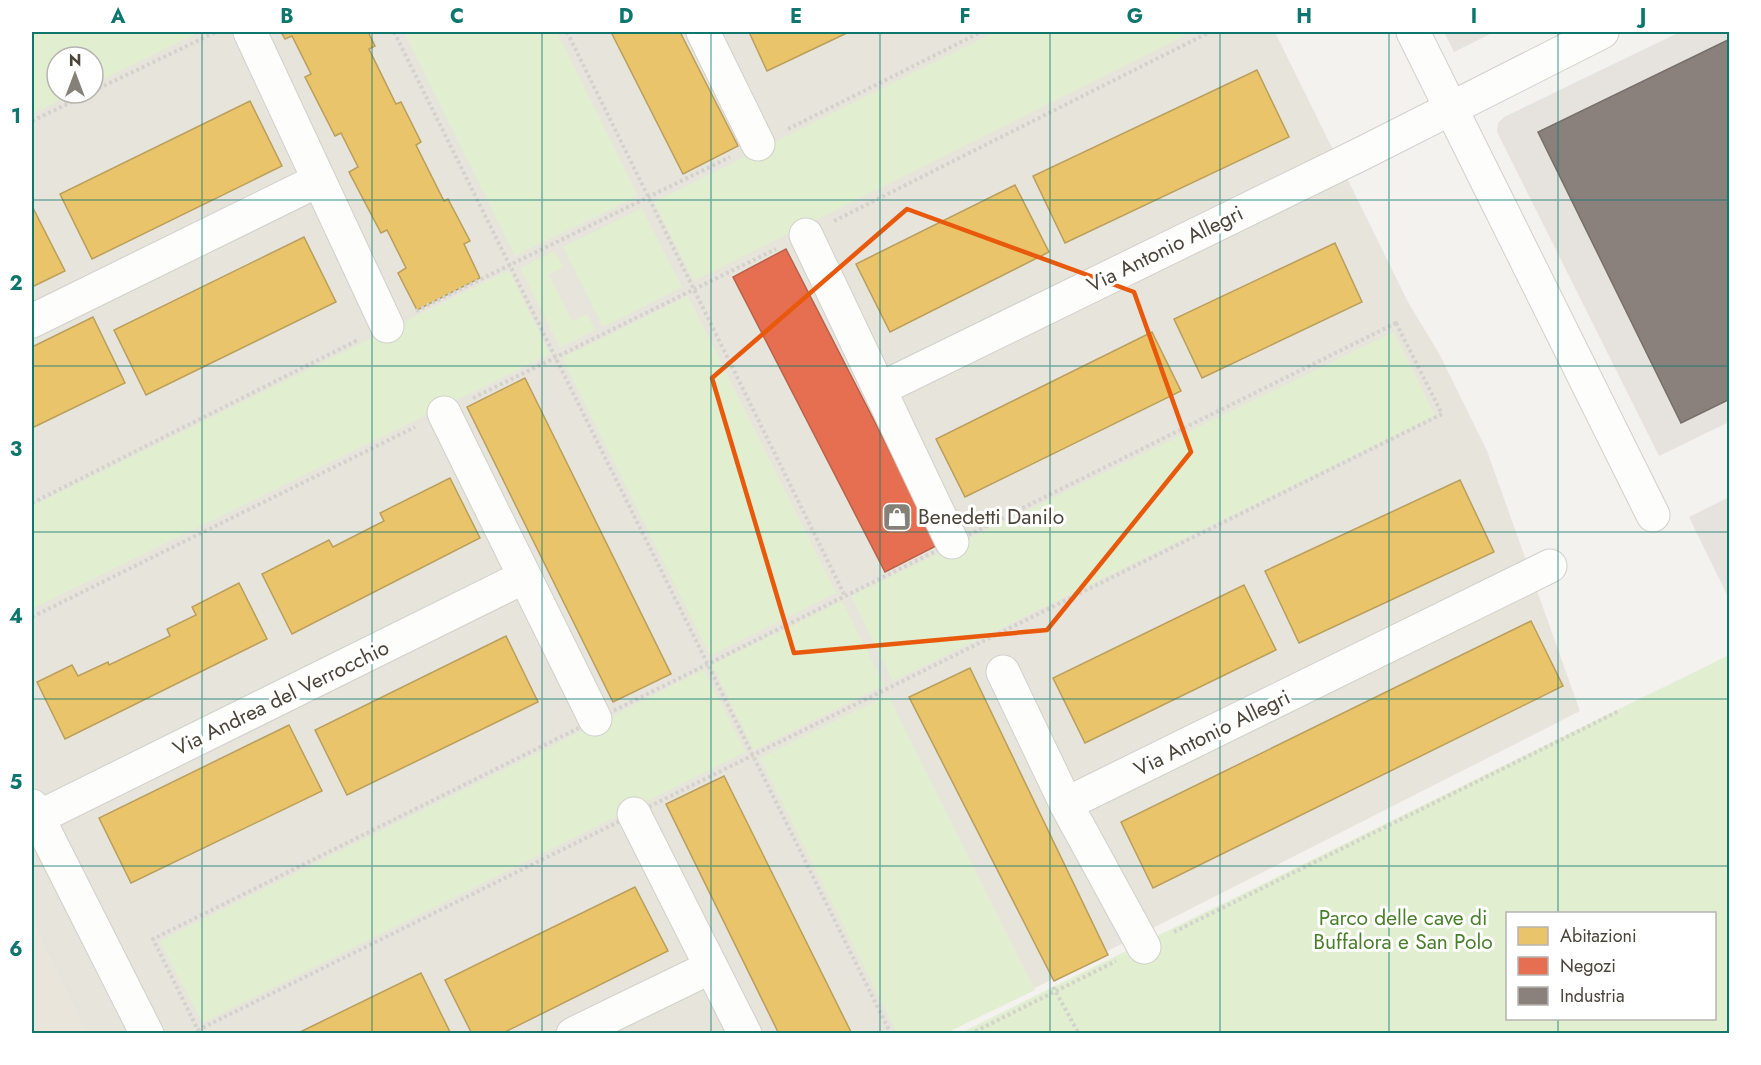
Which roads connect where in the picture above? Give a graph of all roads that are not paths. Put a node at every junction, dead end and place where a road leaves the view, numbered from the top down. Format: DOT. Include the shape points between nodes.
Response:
graph roads {
  1 [pos="249,32"];
  2 [pos="703,32"];
  3 [pos="1413,32"];
  4 [pos="1602,32"];
  5 [pos="1450,108"];
  6 [pos="758,144"];
  7 [pos="319,180"];
  8 [pos="806,235"];
  9 [pos="32,321"];
  10 [pos="387,326"];
  11 [pos="880,389"];
  12 [pos="444,413"];
  13 [pos="1653,515"];
  14 [pos="952,542"];
  15 [pos="1550,566"];
  16 [pos="524,578"];
  17 [pos="1003,672"];
  18 [pos="596,719"];
  19 [pos="1066,804"];
  20 [pos="34,812"];
  21 [pos="634,814"];
  22 [pos="1144,947"];
  23 [pos="711,967"];
  24 [pos="147,1034"];
  25 [pos="573,1034"];
  26 [pos="745,1034"];
  1 -- 7 [label="street"];
  2 -- 6 [label="street"];
  3 -- 5 [label="street"];
  4 -- 5 [label="street, Via Antonio Allegri"];
  5 -- 11 [label="street, Via Antonio Allegri"];
  5 -- 13 [label="street"];
  7 -- 9 [label="street"];
  7 -- 10 [label="street"];
  8 -- 11 [label="street"];
  11 -- 14 [label="street"];
  12 -- 16 [label="street"];
  15 -- 19 [label="street, Via Antonio Allegri"];
  16 -- 18 [label="street"];
  16 -- 20 [label="street, Via Andrea del Verrocchio"];
  17 -- 19 [label="street"];
  19 -- 22 [label="street"];
  20 -- 24 [label="street, Via Andrea del Verrocchio"];
  21 -- 23 [label="street"];
  23 -- 25 [label="street"];
  23 -- 26 [label="street"];
}
